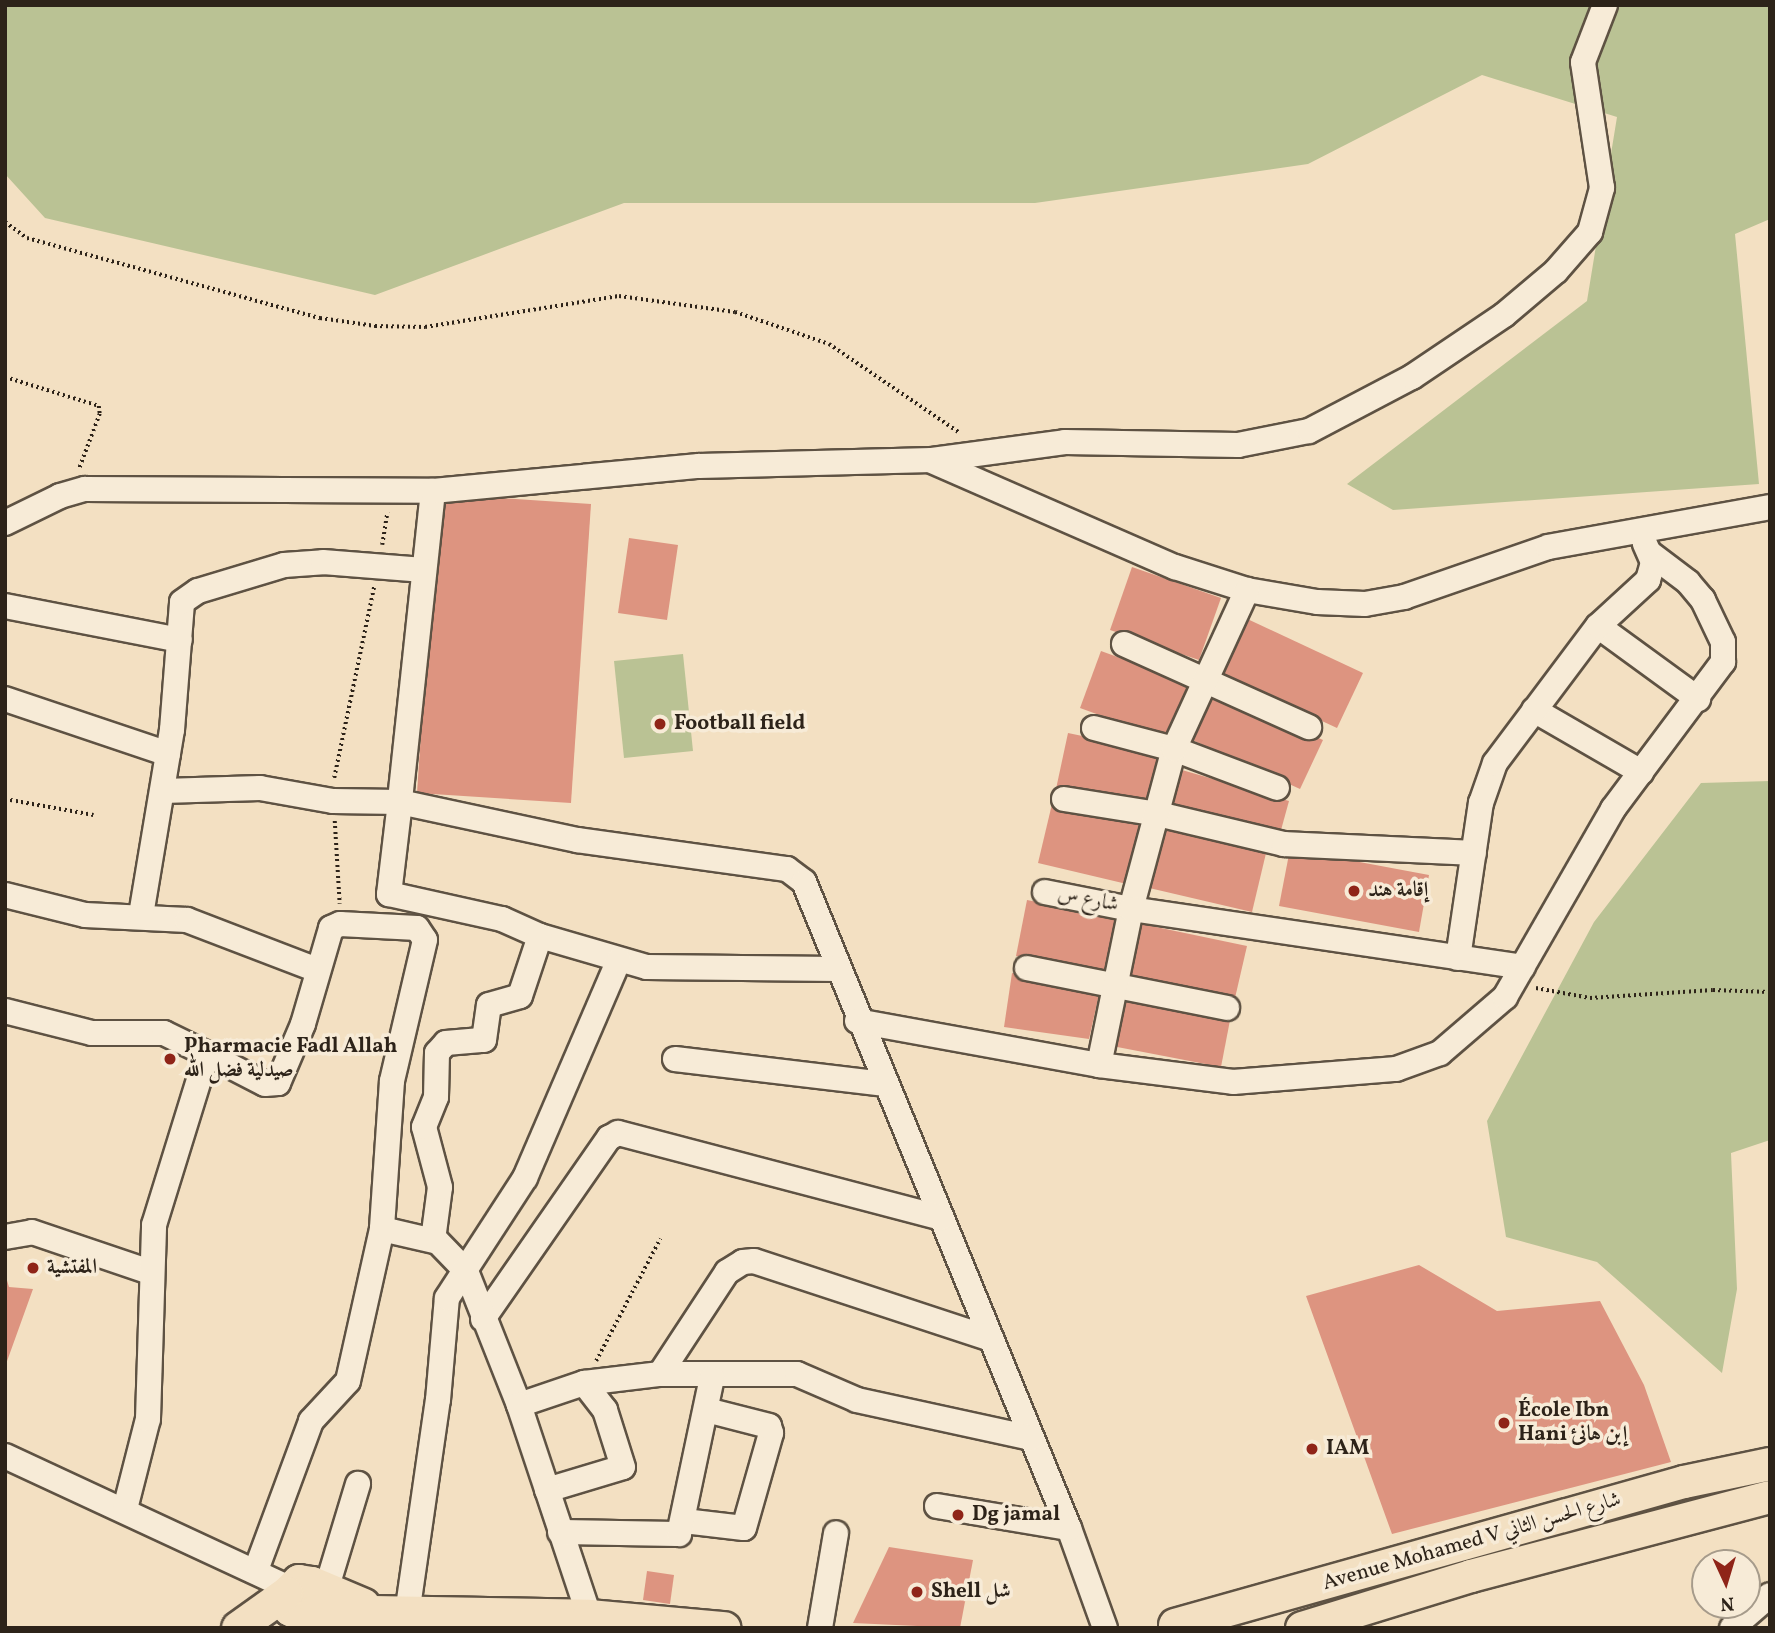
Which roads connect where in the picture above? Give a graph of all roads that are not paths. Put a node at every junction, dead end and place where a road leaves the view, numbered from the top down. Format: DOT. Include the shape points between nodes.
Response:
graph roads {
  1 [pos="1605,5"];
  2 [pos="932,460"];
  3 [pos="433,491"];
  4 [pos="1770,507"];
  5 [pos="5,523"];
  6 [pos="1634,529"];
  7 [pos="1651,554"];
  8 [pos="424,570"];
  9 [pos="1247,590"];
  10 [pos="5,606"];
  11 [pos="1598,626"];
  12 [pos="180,640"];
  13 [pos="1124,644"];
  14 [pos="1204,676"];
  15 [pos="5,699"];
  16 [pos="1698,699"];
  17 [pos="1534,710"];
  18 [pos="1309,727"];
  19 [pos="1094,729"];
  20 [pos="1174,749"];
  21 [pos="168,754"];
  22 [pos="1641,772"];
  23 [pos="1277,788"];
  24 [pos="163,791"];
  25 [pos="1064,799"];
  26 [pos="400,802"];
  27 [pos="1158,814"];
  28 [pos="1474,853"];
  29 [pos="1045,892"];
  30 [pos="5,895"];
  31 [pos="1131,909"];
  32 [pos="141,915"];
  33 [pos="540,936"];
  34 [pos="1458,958"];
  35 [pos="620,960"];
  36 [pos="1027,968"];
  37 [pos="317,970"];
  38 [pos="837,970"];
  39 [pos="1520,974"];
  40 [pos="1115,984"];
  41 [pos="1227,1008"];
  42 [pos="5,1012"];
  43 [pos="857,1021"];
  44 [pos="207,1054"];
  45 [pos="675,1059"];
  46 [pos="1099,1065"];
  47 [pos="884,1084"];
  48 [pos="941,1217"];
  49 [pos="382,1229"];
  50 [pos="5,1237"];
  51 [pos="433,1240"];
  52 [pos="466,1271"];
  53 [pos="150,1272"];
  54 [pos="483,1319"];
  55 [pos="990,1339"];
  56 [pos="660,1374"];
  57 [pos="712,1378"];
  58 [pos="584,1383"];
  59 [pos="519,1405"];
  60 [pos="706,1410"];
  61 [pos="1031,1438"];
  62 [pos="5,1456"];
  63 [pos="1770,1464"];
  64 [pos="358,1484"];
  65 [pos="547,1490"];
  66 [pos="1770,1497"];
  67 [pos="937,1506"];
  68 [pos="125,1509"];
  69 [pos="684,1521"];
  70 [pos="1069,1528"];
  71 [pos="560,1532"];
  72 [pos="836,1533"];
  73 [pos="256,1570"];
  74 [pos="1770,1595"];
  75 [pos="306,1598"];
  76 [pos="589,1616"];
  77 [pos="399,1618"];
  78 [pos="543,1623"];
  79 [pos="1169,1627"];
  80 [pos="238,1628"];
  81 [pos="251,1628"];
  82 [pos="724,1628"];
  83 [pos="820,1628"];
  84 [pos="1105,1628"];
  85 [pos="1302,1628"];
  86 [pos="1732,1628"];
  1 -- 2 [label="street" via="1583,62 1602,188 1598,216 1556,271 1504,315 1412,377 1309,431 1238,445 1065,442"];
  2 -- 3 [label="street" via="699,466"];
  2 -- 9 [label="street" via="1128,549"];
  3 -- 5 [label="street" via="72,492"];
  3 -- 8 [label="street"];
  4 -- 6 [label="street"];
  6 -- 7 [label="street"];
  6 -- 9 [label="street" via="1548,547 1404,597 1365,604"];
  7 -- 11 [label="street" via="1648,580"];
  7 -- 16 [label="street" via="1696,589 1723,642 1723,662"];
  8 -- 12 [label="street" via="293,564 198,591 182,602"];
  8 -- 26 [label="street"];
  9 -- 14 [label="street"];
  10 -- 12 [label="street"];
  11 -- 16 [label="street"];
  11 -- 17 [label="street"];
  12 -- 21 [label="street"];
  13 -- 14 [label="street"];
  14 -- 18 [label="street"];
  14 -- 20 [label="street"];
  15 -- 21 [label="street"];
  16 -- 22 [label="street"];
  17 -- 22 [label="street"];
  17 -- 28 [label="street" via="1494,763 1481,803"];
  19 -- 20 [label="street"];
  20 -- 23 [label="street"];
  20 -- 27 [label="street"];
  21 -- 24 [label="street"];
  22 -- 39 [label="street" via="1614,809"];
  24 -- 26 [label="street" via="260,788 332,801"];
  24 -- 32 [label="street"];
  25 -- 27 [label="street"];
  26 -- 33 [label="street" via="389,894 502,919"];
  26 -- 38 [label="street" via="577,840 787,869 809,892"];
  27 -- 28 [label="street" via="1284,844"];
  27 -- 31 [label="street"];
  28 -- 34 [label="street"];
  29 -- 31 [label="street, شارع س"];
  30 -- 32 [label="street" via="85,915"];
  31 -- 34 [label="street, شارع س"];
  31 -- 40 [label="street"];
  32 -- 37 [label="street" via="215,929"];
  33 -- 35 [label="street"];
  33 -- 51 [label="street" via="520,996 488,1006 484,1040 446,1044 438,1052 436,1097 424,1127 440,1187"];
  34 -- 39 [label="street, شارع س"];
  35 -- 38 [label="street" via="675,970"];
  35 -- 52 [label="street" via="546,1136"];
  36 -- 40 [label="street"];
  37 -- 44 [label="street" via="303,1024 278,1083 265,1084"];
  37 -- 49 [label="street" via="329,933 340,924 417,928 425,940 391,1081"];
  38 -- 43 [label="street"];
  39 -- 46 [label="street" via="1504,997 1440,1053 1396,1069 1233,1082"];
  40 -- 41 [label="street"];
  40 -- 46 [label="street"];
  42 -- 44 [label="street" via="92,1033 164,1033"];
  43 -- 46 [label="street"];
  43 -- 47 [label="street"];
  44 -- 53 [label="street" via="160,1198"];
  45 -- 47 [label="street"];
  47 -- 48 [label="street"];
  48 -- 54 [label="street" via="618,1133 609,1138"];
  48 -- 55 [label="street"];
  49 -- 51 [label="street"];
  49 -- 73 [label="street" via="348,1381 311,1421"];
  50 -- 53 [label="street" via="32,1232"];
  51 -- 52 [label="street" via="451,1251"];
  52 -- 54 [label="street"];
  52 -- 77 [label="street" via="452,1286 445,1306 438,1400"];
  53 -- 68 [label="street" via="148,1419"];
  54 -- 59 [label="street"];
  55 -- 56 [label="street" via="754,1261 743,1262 727,1272"];
  55 -- 61 [label="street"];
  56 -- 57 [label="street"];
  56 -- 58 [label="street"];
  57 -- 60 [label="street"];
  57 -- 61 [label="street" via="805,1376 857,1400"];
  58 -- 59 [label="street"];
  58 -- 65 [label="street" via="605,1410 623,1467"];
  59 -- 65 [label="street"];
  60 -- 69 [label="street"];
  60 -- 69 [label="street" via="769,1426 771,1433 744,1528"];
  61 -- 70 [label="street"];
  62 -- 68 [label="street"];
  63 -- 79 [label="main road, Avenue Mohamed V شارع الحسن الثاني" via="1684,1482"];
  64 -- 75 [label="street"];
  65 -- 71 [label="street"];
  66 -- 85 [label="main road, Avenue Mohamed V شارع الحسن الثاني" via="1497,1569"];
  67 -- 70 [label="street"];
  68 -- 73 [label="street"];
  69 -- 71 [label="street" via="679,1534 671,1536"];
  70 -- 84 [label="street"];
  71 -- 76 [label="street"];
  72 -- 83 [label="street"];
  73 -- 75 [label="street"];
  74 -- 86 [label="street"];
  75 -- 77 [label="main road"];
  75 -- 80 [label="main road"];
  75 -- 81 [label="main road"];
  76 -- 78 [label="main road"];
  76 -- 82 [label="main road"];
  77 -- 78 [label="main road"];
}
